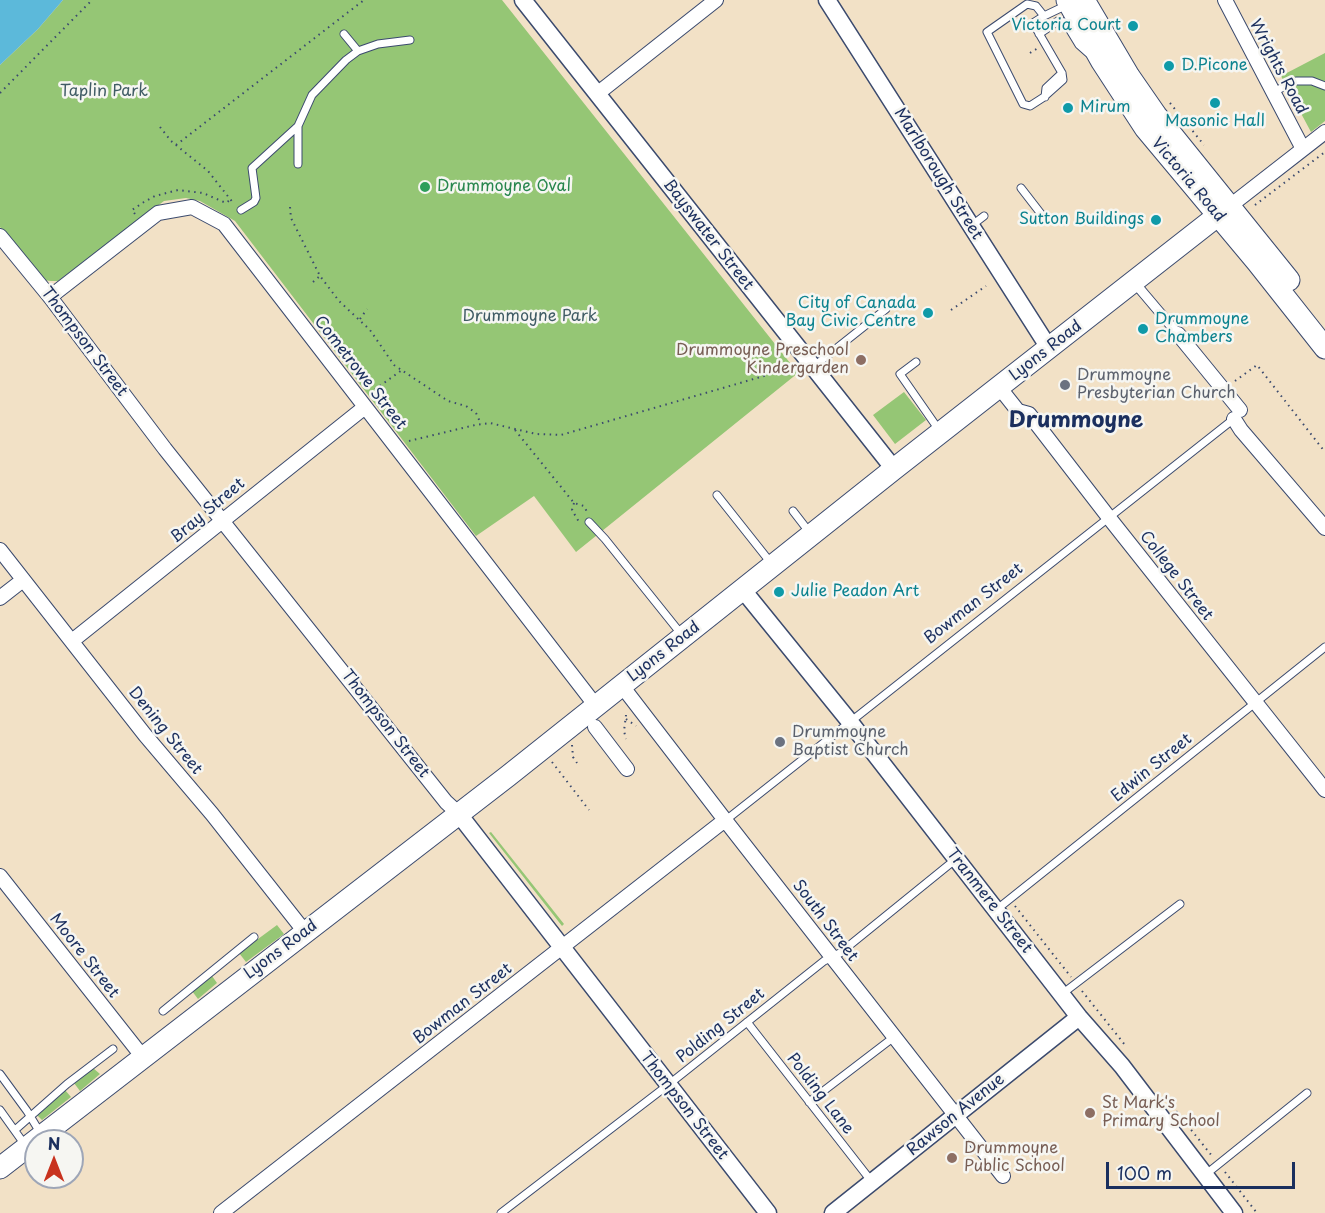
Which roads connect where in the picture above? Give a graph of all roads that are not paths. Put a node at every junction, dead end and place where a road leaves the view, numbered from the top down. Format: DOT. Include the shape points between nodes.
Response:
graph roads {
  1 [pos="523,0"];
  2 [pos="716,0"];
  3 [pos="827,0"];
  4 [pos="1225,0"];
  5 [pos="1073,1"];
  6 [pos="1044,16"];
  7 [pos="344,34"];
  8 [pos="1039,34"];
  9 [pos="410,40"];
  10 [pos="358,51"];
  11 [pos="1103,68"];
  12 [pos="1325,86"];
  13 [pos="1273,92"];
  14 [pos="597,94"];
  15 [pos="298,126"];
  16 [pos="1325,132"];
  17 [pos="1303,149"];
  18 [pos="298,165"];
  19 [pos="1021,188"];
  20 [pos="238,208"];
  21 [pos="1224,211"];
  22 [pos="1045,219"];
  23 [pos="0,236"];
  24 [pos="1134,282"];
  25 [pos="50,297"];
  26 [pos="886,309"];
  27 [pos="1325,325"];
  28 [pos="1178,334"];
  29 [pos="1049,348"];
  30 [pos="1325,348"];
  31 [pos="916,362"];
  32 [pos="813,367"];
  33 [pos="999,387"];
  34 [pos="363,404"];
  35 [pos="1237,414"];
  36 [pos="940,433"];
  37 [pos="894,469"];
  38 [pos="717,495"];
  39 [pos="793,512"];
  40 [pos="223,519"];
  41 [pos="1110,519"];
  42 [pos="589,522"];
  43 [pos="1325,528"];
  44 [pos="812,536"];
  45 [pos="0,550"];
  46 [pos="773,566"];
  47 [pos="23,580"];
  48 [pos="743,590"];
  49 [pos="0,598"];
  50 [pos="683,637"];
  51 [pos="72,640"];
  52 [pos="1325,647"];
  53 [pos="622,686"];
  54 [pos="1256,702"];
  55 [pos="595,716"];
  56 [pos="850,722"];
  57 [pos="627,769"];
  58 [pos="1325,790"];
  59 [pos="458,813"];
  60 [pos="725,820"];
  61 [pos="956,859"];
  62 [pos="0,876"];
  63 [pos="1180,904"];
  64 [pos="996,910"];
  65 [pos="305,932"];
  66 [pos="254,937"];
  67 [pos="561,947"];
  68 [pos="832,957"];
  69 [pos="1062,994"];
  70 [pos="163,1011"];
  71 [pos="1079,1017"];
  72 [pos="747,1022"];
  73 [pos="894,1037"];
  74 [pos="112,1049"];
  75 [pos="142,1056"];
  76 [pos="0,1074"];
  77 [pos="668,1085"];
  78 [pos="1307,1093"];
  79 [pos="809,1102"];
  80 [pos="0,1110"];
  81 [pos="956,1115"];
  82 [pos="30,1116"];
  83 [pos="29,1129"];
  84 [pos="29,1129"];
  85 [pos="41,1129"];
  86 [pos="24,1134"];
  87 [pos="24,1142"];
  88 [pos="0,1168"];
  89 [pos="1205,1175"];
  90 [pos="1003,1176"];
  91 [pos="872,1182"];
  92 [pos="221,1213"];
  93 [pos="501,1213"];
  94 [pos="768,1213"];
  95 [pos="833,1213"];
  96 [pos="1234,1213"];
  1 -- 14 [label="street, Bayswater Street"];
  2 -- 14 [label="street"];
  3 -- 29 [label="street, Marlborough Street" via="977,221"];
  4 -- 13 [label="street, Wrights Road"];
  5 -- 6 [label="lane"];
  5 -- 11 [label="main road, Victoria Road"];
  5 -- 21 [label="main road, Victoria Road"];
  6 -- 8 [label="lane" via="1033,23"];
  6 -- 8 [label="lane" via="1036,6 1027,4 987,32 1023,104 1030,106 1064,77"];
  7 -- 10 [label="lane"];
  8 -- 11 [label="lane" via="1058,21 1065,22 1079,45"];
  9 -- 10 [label="lane"];
  10 -- 15 [label="lane" via="312,95"];
  11 -- 21 [label="main road, Victoria Road" via="1145,128"];
  12 -- 13 [label="lane" via="1296,81"];
  13 -- 17 [label="street, Wrights Road"];
  14 -- 32 [label="street, Bayswater Street"];
  15 -- 18 [label="lane"];
  15 -- 20 [label="lane" via="252,168 256,198"];
  16 -- 17 [label="street, Lyons Road"];
  17 -- 21 [label="street, Lyons Road"];
  19 -- 22 [label="lane"];
  21 -- 24 [label="main road, Lyons Road"];
  21 -- 27 [label="main road, Victoria Road"];
  21 -- 30 [label="main road, Victoria Road"];
  23 -- 25 [label="street, Thompson Street"];
  24 -- 28 [label="street"];
  24 -- 29 [label="main road, Lyons Road"];
  25 -- 34 [label="street, Cometrowe Street" via="158,213 192,207 224,224"];
  25 -- 40 [label="street, Thompson Street"];
  26 -- 32 [label="lane"];
  28 -- 35 [label="street"];
  29 -- 33 [label="main road, Lyons Road"];
  31 -- 36 [label="lane" via="900,374"];
  32 -- 37 [label="street, Bayswater Street"];
  33 -- 36 [label="main road, Lyons Road"];
  33 -- 41 [label="street, College Street" via="1018,411 1029,414"];
  34 -- 40 [label="street, Bray Street"];
  34 -- 55 [label="street, Cometrowe Street"];
  35 -- 41 [label="lane, Bowman Street"];
  35 -- 43 [label="street" via="1241,430"];
  36 -- 37 [label="main road, Lyons Road"];
  37 -- 44 [label="main road, Lyons Road"];
  38 -- 46 [label="lane"];
  39 -- 44 [label="lane"];
  40 -- 51 [label="street, Bray Street"];
  40 -- 59 [label="street, Thompson Street"];
  41 -- 54 [label="street, College Street"];
  41 -- 56 [label="lane, Bowman Street"];
  42 -- 50 [label="lane"];
  44 -- 46 [label="main road, Lyons Road"];
  45 -- 47 [label="street, Dening Street"];
  46 -- 48 [label="main road, Lyons Road"];
  47 -- 49 [label="street"];
  47 -- 51 [label="street, Dening Street"];
  48 -- 50 [label="main road, Lyons Road"];
  48 -- 56 [label="street, Tranmere Street"];
  50 -- 53 [label="main road, Lyons Road"];
  51 -- 65 [label="street, Dening Street"];
  52 -- 54 [label="lane, Edwin Street"];
  53 -- 55 [label="main road, Lyons Road"];
  53 -- 60 [label="street, South Street"];
  54 -- 58 [label="street, College Street"];
  54 -- 64 [label="lane, Edwin Street"];
  55 -- 57 [label="street, Cometrowe Street"];
  55 -- 59 [label="main road, Lyons Road"];
  56 -- 60 [label="lane, Bowman Street"];
  56 -- 61 [label="street, Tranmere Street"];
  59 -- 65 [label="main road, Lyons Road"];
  59 -- 67 [label="street, Thompson Street"];
  60 -- 67 [label="street, Bowman Street"];
  60 -- 68 [label="street, South Street"];
  61 -- 64 [label="street, Tranmere Street"];
  61 -- 68 [label="lane, Polding Street"];
  62 -- 75 [label="street, Moore Street"];
  63 -- 69 [label="lane"];
  64 -- 69 [label="street, Tranmere Street"];
  65 -- 75 [label="main road, Lyons Road"];
  66 -- 70 [label="lane"];
  67 -- 77 [label="street, Thompson Street"];
  67 -- 92 [label="street, Bowman Street"];
  68 -- 72 [label="lane, Polding Street"];
  68 -- 73 [label="street, South Street"];
  69 -- 71 [label="street, Tranmere Street"];
  71 -- 81 [label="street, Rawson Avenue"];
  71 -- 89 [label="street, Tranmere Street" via="1122,1066"];
  72 -- 77 [label="lane, Polding Street"];
  72 -- 79 [label="lane, Polding Lane"];
  73 -- 79 [label="lane"];
  73 -- 81 [label="street, South Street"];
  74 -- 82 [label="lane"];
  75 -- 85 [label="main road, Lyons Road"];
  76 -- 82 [label="lane"];
  77 -- 93 [label="lane, Polding Street"];
  77 -- 94 [label="street, Thompson Street"];
  78 -- 89 [label="lane"];
  79 -- 91 [label="lane, Polding Lane"];
  80 -- 86 [label="lane"];
  81 -- 90 [label="street, South Street"];
  81 -- 91 [label="street, Rawson Avenue"];
  82 -- 83 [label="lane"];
  82 -- 84 [label="lane"];
  87 -- 88 [label="main road, Lyons Road"];
  89 -- 96 [label="street, Tranmere Street"];
  91 -- 95 [label="street, Rawson Avenue"];
}
